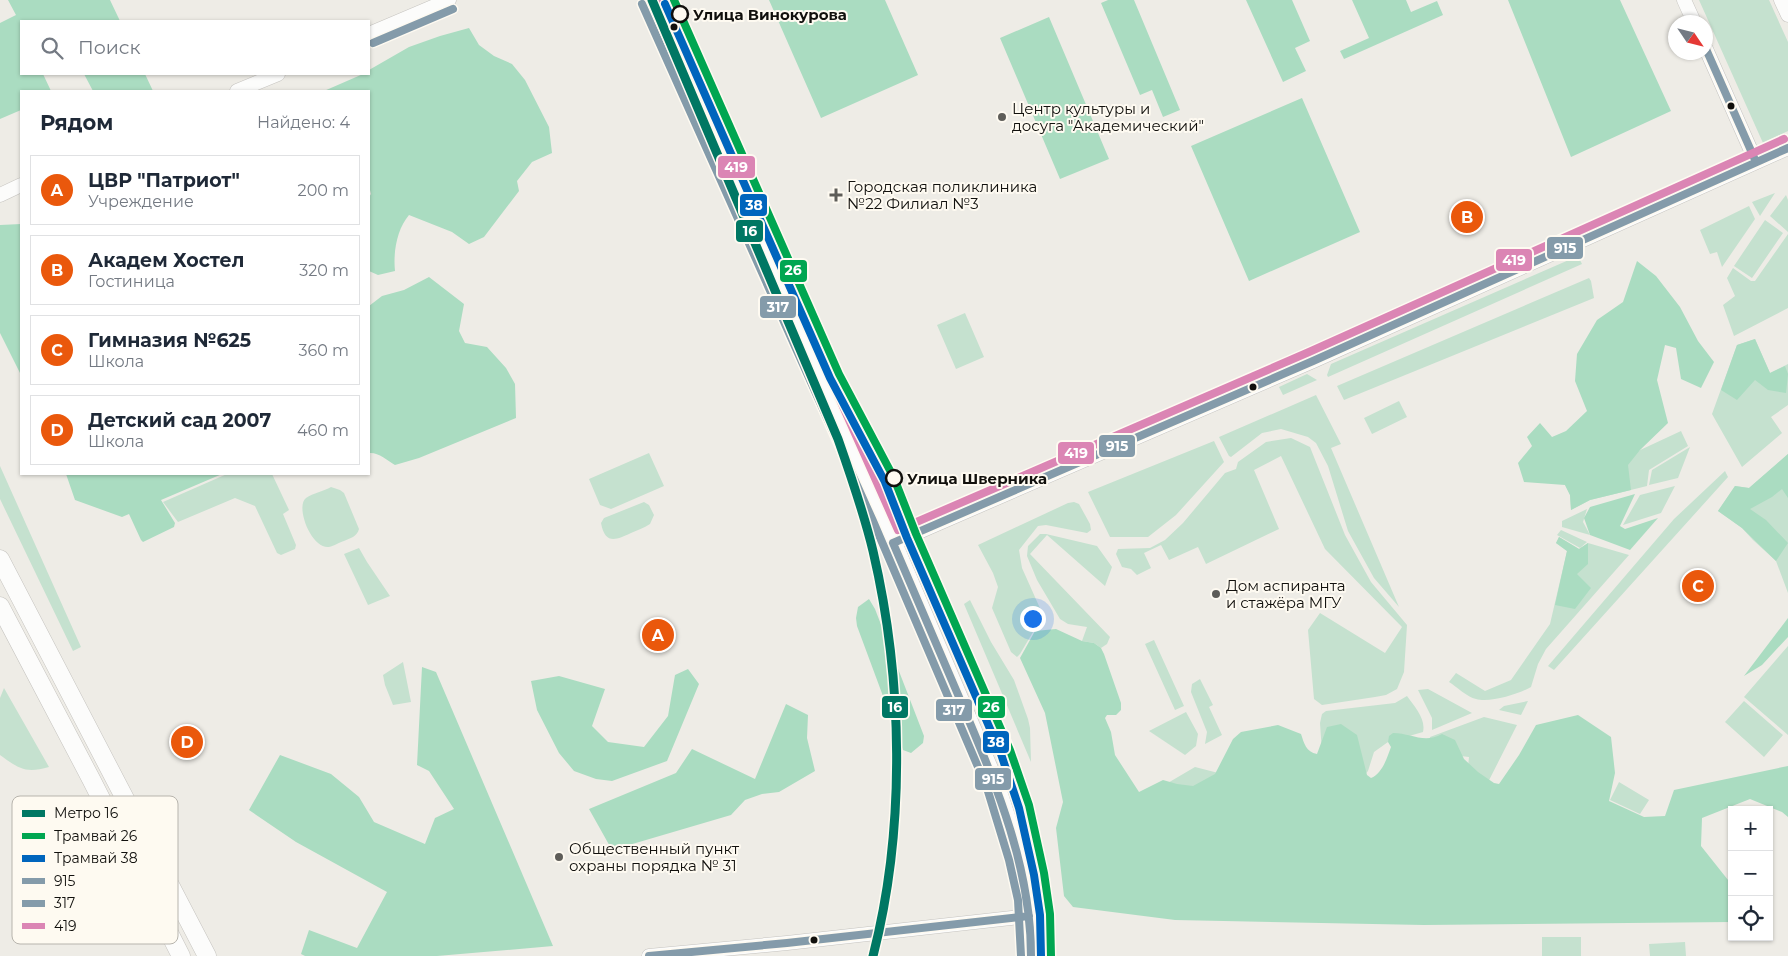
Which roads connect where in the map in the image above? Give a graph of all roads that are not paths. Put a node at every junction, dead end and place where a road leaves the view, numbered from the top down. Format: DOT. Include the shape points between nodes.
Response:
graph roads {
  1 [pos="450,0"];
  2 [pos="651,0"];
  3 [pos="1684,0"];
  4 [pos="1781,0"];
  5 [pos="1691,15"];
  6 [pos="1788,15"];
  7 [pos="370,34"];
  8 [pos="1711,60"];
  9 [pos="276,75"];
  10 [pos="239,90"];
  11 [pos="1788,148"];
  12 [pos="1756,162"];
  13 [pos="20,186"];
  14 [pos="0,195"];
  15 [pos="893,543"];
  16 [pos="0,559"];
  17 [pos="0,606"];
  18 [pos="100,796"];
  19 [pos="124,796"];
  20 [pos="178,900"];
  21 [pos="1029,916"];
  22 [pos="175,944"];
  23 [pos="181,956"];
  24 [pos="207,956"];
  25 [pos="649,956"];
  26 [pos="1031,956"];
  1 -- 7 [label="street"];
  2 -- 15 [label="main road"];
  3 -- 5 [label="street"];
  4 -- 6 [label="street"];
  8 -- 12 [label="street"];
  9 -- 10 [label="street"];
  11 -- 12 [label="street"];
  12 -- 15 [label="street" via="1313,361"];
  13 -- 14 [label="street"];
  15 -- 21 [label="main road" via="996,785 1019,857"];
  16 -- 19 [label="main road"];
  17 -- 18 [label="main road"];
  20 -- 24 [label="main road"];
  21 -- 25 [label="street"];
  21 -- 26 [label="main road"];
  22 -- 23 [label="main road"];
}
